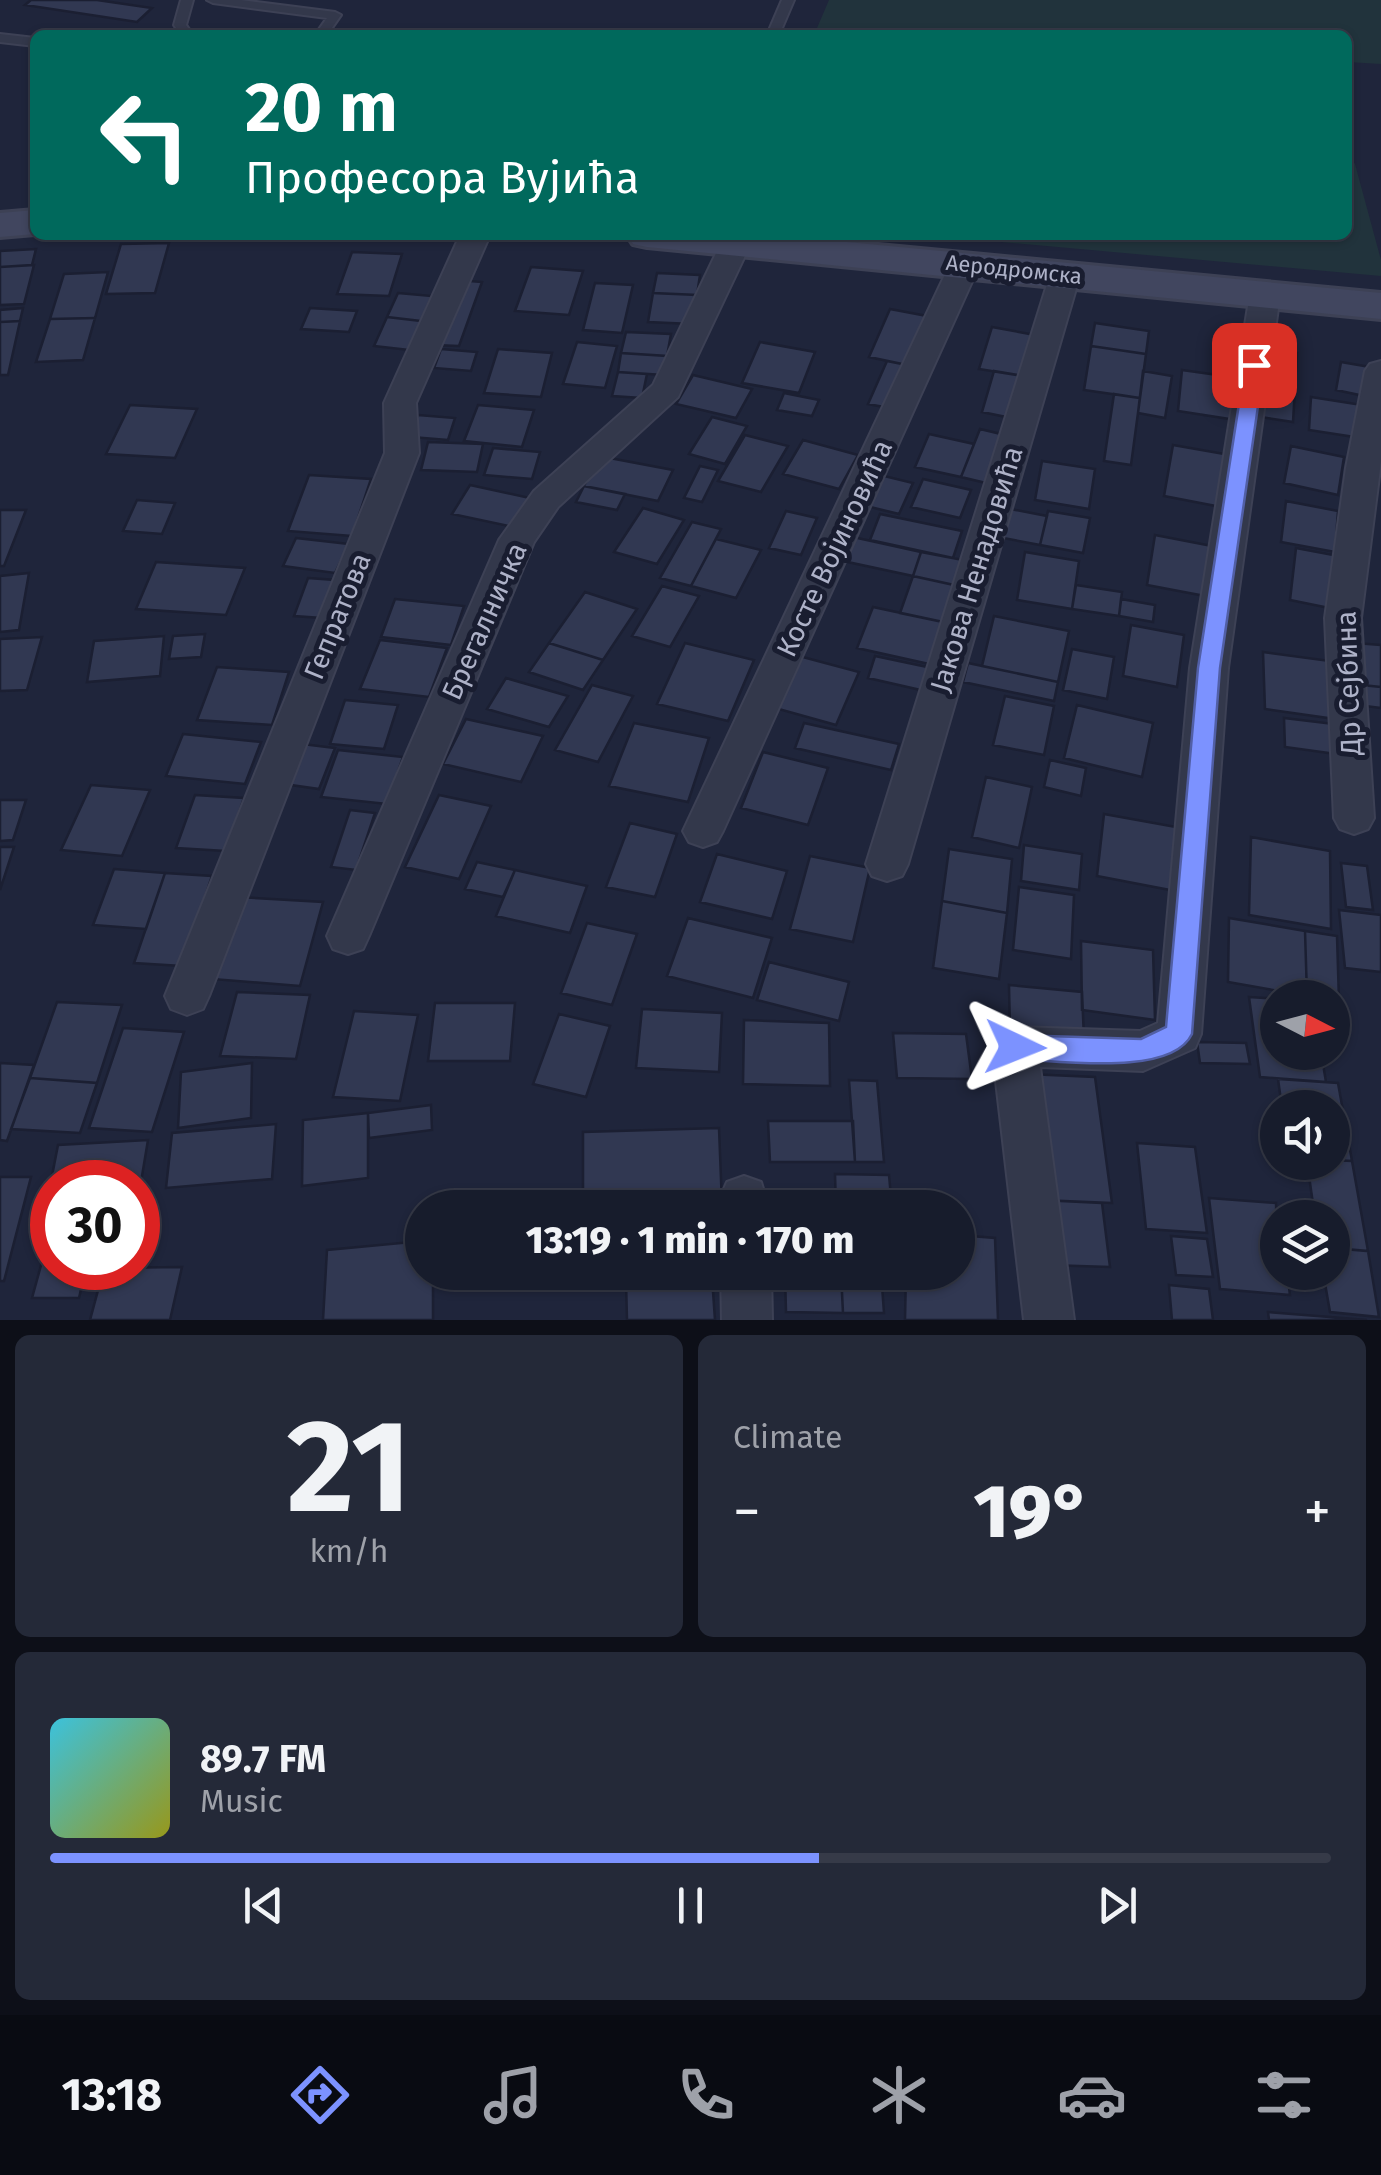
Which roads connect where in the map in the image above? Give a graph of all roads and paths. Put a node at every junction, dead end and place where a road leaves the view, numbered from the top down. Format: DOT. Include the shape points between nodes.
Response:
graph roads {
  1 [pos="187,0"];
  2 [pos="213,0"];
  3 [pos="347,0"];
  4 [pos="788,0"];
  5 [pos="276,3"];
  6 [pos="335,14"];
  7 [pos="184,30"];
  8 [pos="324,30"];
  9 [pos="775,30"];
  10 [pos="0,38"];
  11 [pos="30,41"];
  12 [pos="30,222"];
  13 [pos="0,225"];
  14 [pos="472,240"];
  15 [pos="711,240"];
  16 [pos="721,240"];
  17 [pos="965,264"];
  18 [pos="1065,274"];
  19 [pos="1265,294"];
  20 [pos="1381,306"];
  21 [pos="1381,371"];
  22 [pos="1354,818"];
  23 [pos="703,831"];
  24 [pos="887,864"];
  25 [pos="348,936"];
  26 [pos="187,996"];
  27 [pos="746,1290"];
  28 [pos="747,1320"];
  29 [pos="1049,1320"];
  1 -- 7 [label="lane"];
  2 -- 5 [label="lane"];
  3 -- 6 [label="lane"];
  4 -- 9 [label="lane"];
  5 -- 6 [label="lane"];
  6 -- 8 [label="lane"];
  10 -- 11 [label="lane"];
  12 -- 13 [label="street"];
  14 -- 26 [label="street, Гепратова" via="400,403 402,453"];
  15 -- 25 [label="street, Брегалничка" via="667,390 546,499 517,540"];
  16 -- 17 [label="street, Аеродромска"];
  17 -- 18 [label="street, Аеродромска"];
  17 -- 23 [label="street, Косте Војиновића"];
  18 -- 19 [label="street, Аеродромска"];
  18 -- 24 [label="street, Јакова Ненадовића"];
  19 -- 20 [label="street, Аеродромска"];
  19 -- 29 [label="street" via="1209,668 1179,1034 1143,1051 1015,1047"];
  21 -- 22 [label="street, Др Сејбина" via="1343,618"];
  27 -- 28 [label="street"];
}
